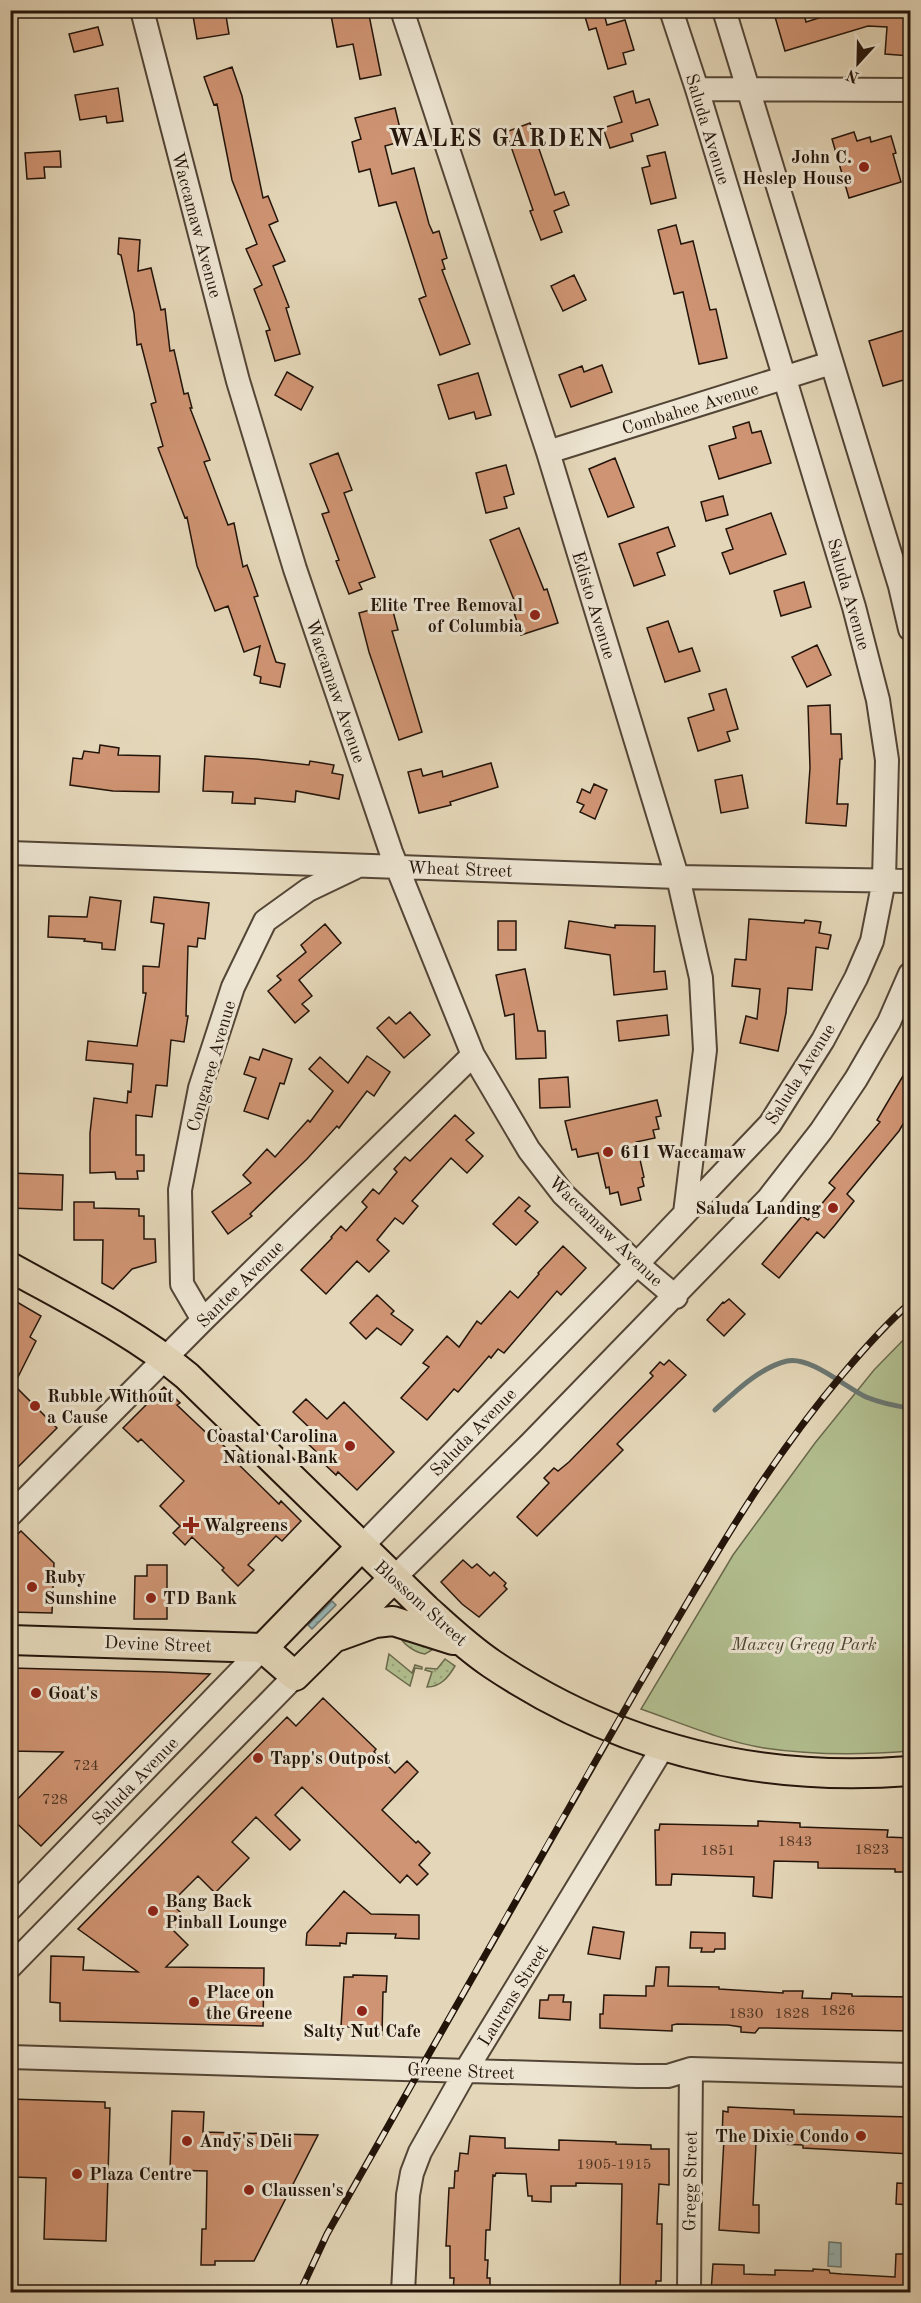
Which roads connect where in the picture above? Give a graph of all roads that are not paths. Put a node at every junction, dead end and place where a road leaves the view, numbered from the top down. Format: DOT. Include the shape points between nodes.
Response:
graph roads {
  1 [pos="142,10"];
  2 [pos="402,10"];
  3 [pos="671,10"];
  4 [pos="724,10"];
  5 [pos="697,89"];
  6 [pos="747,89"];
  7 [pos="910,90"];
  8 [pos="831,363"];
  9 [pos="784,379"];
  10 [pos="548,452"];
  11 [pos="910,629"];
  12 [pos="10,853"];
  13 [pos="398,866"];
  14 [pos="358,867"];
  15 [pos="678,877"];
  16 [pos="884,880"];
  17 [pos="910,881"];
  18 [pos="910,975"];
  19 [pos="472,1055"];
  20 [pos="685,1213"];
  21 [pos="637,1264"];
  22 [pos="10,1266"];
  23 [pos="676,1297"];
  24 [pos="202,1320"];
  25 [pos="166,1359"];
  26 [pos="10,1515"];
  27 [pos="361,1547"];
  28 [pos="393,1579"];
  29 [pos="335,1638"];
  30 [pos="10,1640"];
  31 [pos="465,1644"];
  32 [pos="263,1648"];
  33 [pos="295,1676"];
  34 [pos="663,1747"];
  35 [pos="910,1771"];
  36 [pos="10,1909"];
  37 [pos="10,1967"];
  38 [pos="10,2057"];
  39 [pos="691,2069"];
  40 [pos="465,2072"];
  41 [pos="910,2075"];
  42 [pos="403,2292"];
  43 [pos="689,2292"];
  1 -- 13 [label="street, Waccamaw Avenue" via="238,381 328,670"];
  2 -- 10 [label="street, Edisto Avenue"];
  3 -- 5 [label="street, Saluda Avenue"];
  4 -- 6 [label="street"];
  5 -- 6 [label="street"];
  5 -- 9 [label="street, Saluda Avenue"];
  6 -- 7 [label="street"];
  6 -- 8 [label="street"];
  8 -- 9 [label="street, Combahee Avenue"];
  8 -- 11 [label="street"];
  9 -- 10 [label="street, Combahee Avenue"];
  9 -- 16 [label="street, Saluda Avenue" via="854,607 878,700 887,760"];
  10 -- 15 [label="street, Edisto Avenue"];
  12 -- 14 [label="street, Wheat Street"];
  13 -- 14 [label="street, Wheat Street"];
  13 -- 15 [label="street, Wheat Street"];
  13 -- 19 [label="street, Waccamaw Avenue"];
  14 -- 24 [label="street, Congaree Avenue" via="308,890 264,921 233,987 200,1088 180,1190 182,1284"];
  15 -- 16 [label="street, Wheat Street"];
  15 -- 20 [label="street, Edisto Avenue" via="702,978 705,1050"];
  16 -- 17 [label="street, Wheat Street"];
  16 -- 20 [label="street, Saluda Avenue" via="872,941 823,1040 770,1124"];
  18 -- 23 [label="street" via="889,1023 821,1131 768,1199"];
  19 -- 21 [label="street, Waccamaw Avenue" via="529,1150 556,1185"];
  19 -- 24 [label="street, Santee Avenue"];
  20 -- 21 [label="street, Saluda Avenue"];
  21 -- 23 [label="street, Waccamaw Avenue"];
  21 -- 27 [label="street, Saluda Avenue"];
  22 -- 25 [label="main road, Blossom Street"];
  23 -- 28 [label="street"];
  24 -- 25 [label="street, Santee Avenue"];
  25 -- 26 [label="street, Santee Avenue"];
  25 -- 27 [label="main road, Blossom Street"];
  27 -- 28 [label="main road, Blossom Street"];
  27 -- 32 [label="main road, Saluda Avenue"];
  28 -- 29 [label="main road"];
  28 -- 31 [label="main road, Blossom Street"];
  29 -- 31 [label="main road" via="357,1628 393,1621"];
  29 -- 33 [label="main road"];
  30 -- 32 [label="main road, Devine Street"];
  31 -- 34 [label="main road, Blossom Street" via="558,1702 618,1731"];
  32 -- 33 [label="main road"];
  32 -- 36 [label="street, Saluda Avenue"];
  33 -- 37 [label="street"];
  34 -- 35 [label="main road, Blossom Street" via="760,1768 855,1773"];
  34 -- 40 [label="street, Laurens Street"];
  38 -- 40 [label="street, Greene Street"];
  39 -- 40 [label="street, Greene Street" via="668,2076"];
  39 -- 41 [label="street, Greene Street"];
  39 -- 43 [label="street, Gregg Street"];
  40 -- 42 [label="street, Laurens Street" via="412,2173"];
}
